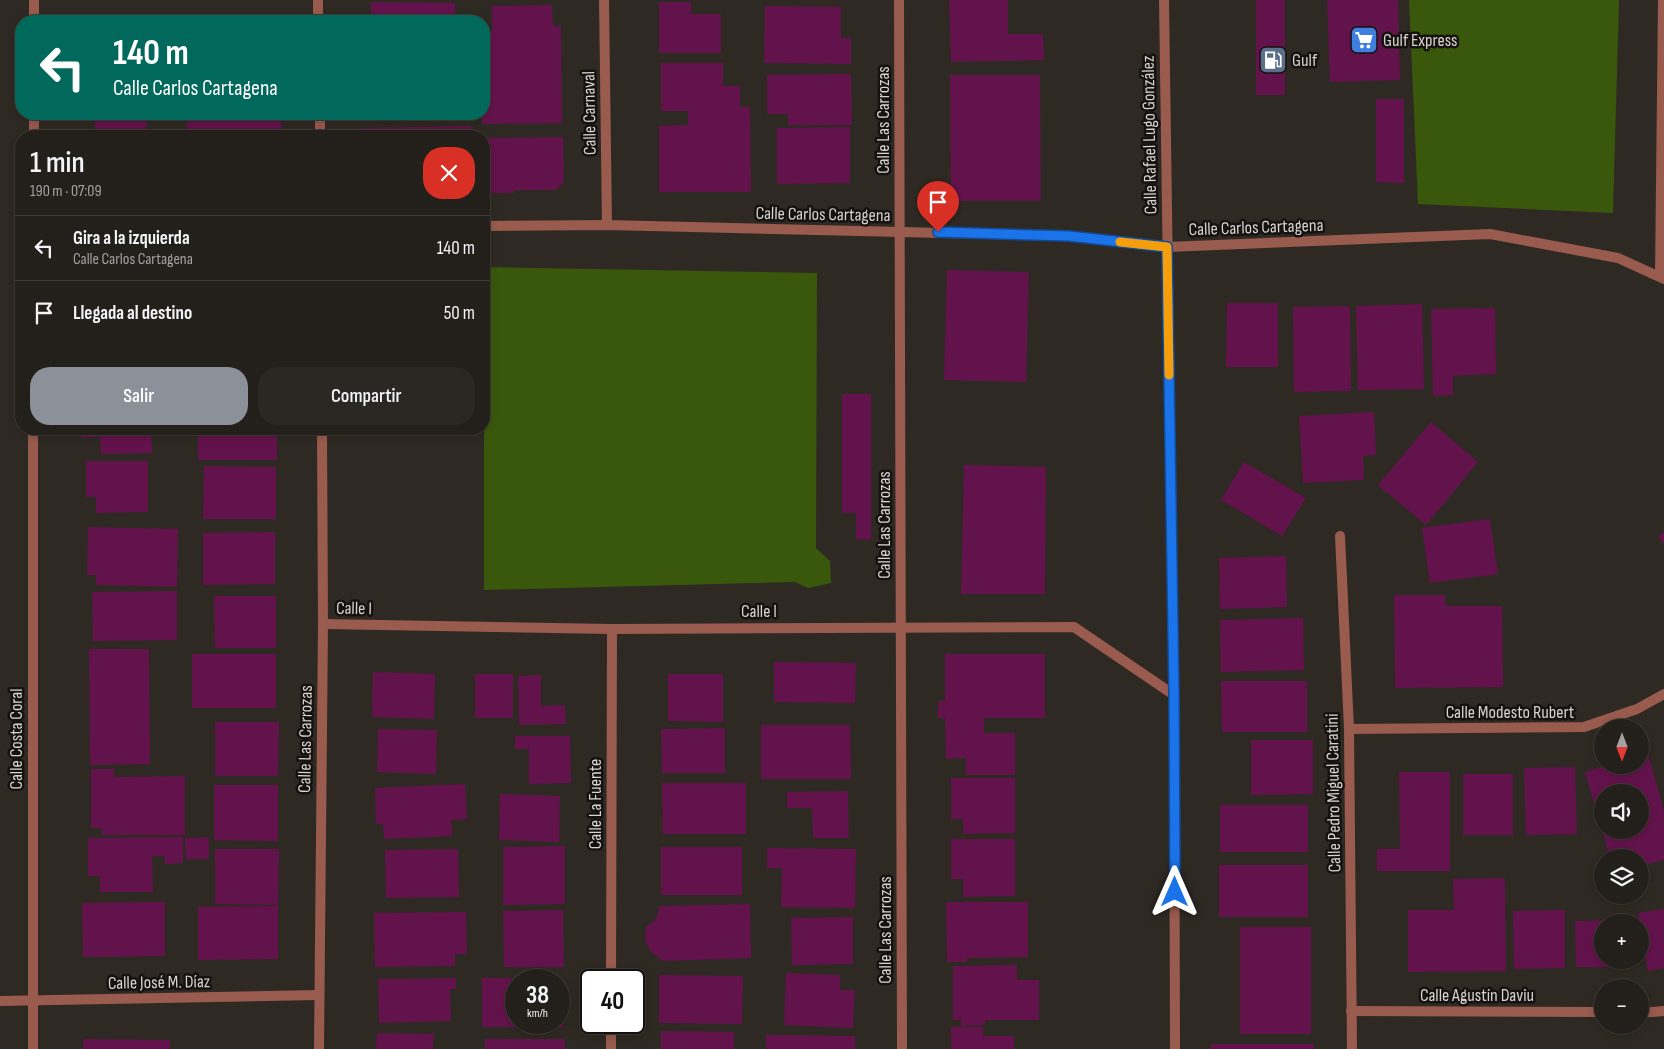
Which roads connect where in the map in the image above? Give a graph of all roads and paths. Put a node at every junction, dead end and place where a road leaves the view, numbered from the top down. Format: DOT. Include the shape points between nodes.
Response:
graph roads {
  1 [pos="34,0"];
  2 [pos="318,0"];
  3 [pos="604,0"];
  4 [pos="899,0"];
  5 [pos="1164,0"];
  6 [pos="1663,0"];
  7 [pos="34,15"];
  8 [pos="318,15"];
  9 [pos="1662,209"];
  10 [pos="607,225"];
  11 [pos="490,226"];
  12 [pos="900,231"];
  13 [pos="1167,247"];
  14 [pos="1662,278"];
  15 [pos="33,435"];
  16 [pos="322,435"];
  17 [pos="1340,536"];
  18 [pos="323,624"];
  19 [pos="901,626"];
  20 [pos="612,628"];
  21 [pos="1664,694"];
  22 [pos="1174,695"];
  23 [pos="1350,729"];
  24 [pos="611,969"];
  25 [pos="318,996"];
  26 [pos="0,1001"];
  27 [pos="32,1002"];
  28 [pos="1664,1010"];
  29 [pos="1351,1011"];
  30 [pos="1649,1011"];
  31 [pos="1594,1012"];
  32 [pos="611,1034"];
  33 [pos="32,1049"];
  34 [pos="319,1049"];
  35 [pos="611,1049"];
  36 [pos="902,1049"];
  37 [pos="1176,1049"];
  38 [pos="1352,1049"];
  1 -- 7 [label="street"];
  2 -- 8 [label="street"];
  3 -- 10 [label="street, Calle Carnaval"];
  4 -- 12 [label="street, Calle Las Carrozas"];
  5 -- 13 [label="street, Calle Rafael Lugo González"];
  6 -- 9 [label="street"];
  9 -- 14 [label="street"];
  10 -- 11 [label="street, Calle Carlos Cartagena"];
  10 -- 12 [label="street, Calle Carlos Cartagena"];
  12 -- 13 [label="street, Calle Carlos Cartagena" via="1069,236"];
  12 -- 19 [label="street, Calle Las Carrozas"];
  13 -- 14 [label="street, Calle Carlos Cartagena" via="1490,234 1618,258"];
  13 -- 22 [label="street, Calle Rafael Lugo González"];
  15 -- 27 [label="street, Calle Costa Coral"];
  16 -- 18 [label="street, Calle Las Carrozas"];
  17 -- 23 [label="street, Calle Pedro Miguel Caratini"];
  18 -- 20 [label="street, Calle I"];
  18 -- 25 [label="street, Calle Las Carrozas"];
  19 -- 20 [label="street, Calle I"];
  19 -- 22 [label="street, Calle I" via="1074,626"];
  19 -- 36 [label="street, Calle Las Carrozas"];
  20 -- 24 [label="street, Calle La Fuente"];
  21 -- 23 [label="street, Calle Modesto Rubert" via="1637,709 1584,727"];
  22 -- 37 [label="street, Calle Rafael Lugo González"];
  23 -- 29 [label="street, Calle Pedro Miguel Caratini"];
  25 -- 27 [label="street, Calle José M. Díaz"];
  25 -- 34 [label="street, Calle Las Carrozas"];
  26 -- 27 [label="street, Calle José M. Díaz"];
  27 -- 33 [label="street, Calle Costa Coral"];
  28 -- 30 [label="street"];
  29 -- 31 [label="street, Calle Agustín Daviu"];
  29 -- 38 [label="street, Calle Pedro Miguel Caratini"];
  32 -- 35 [label="street"];
}
